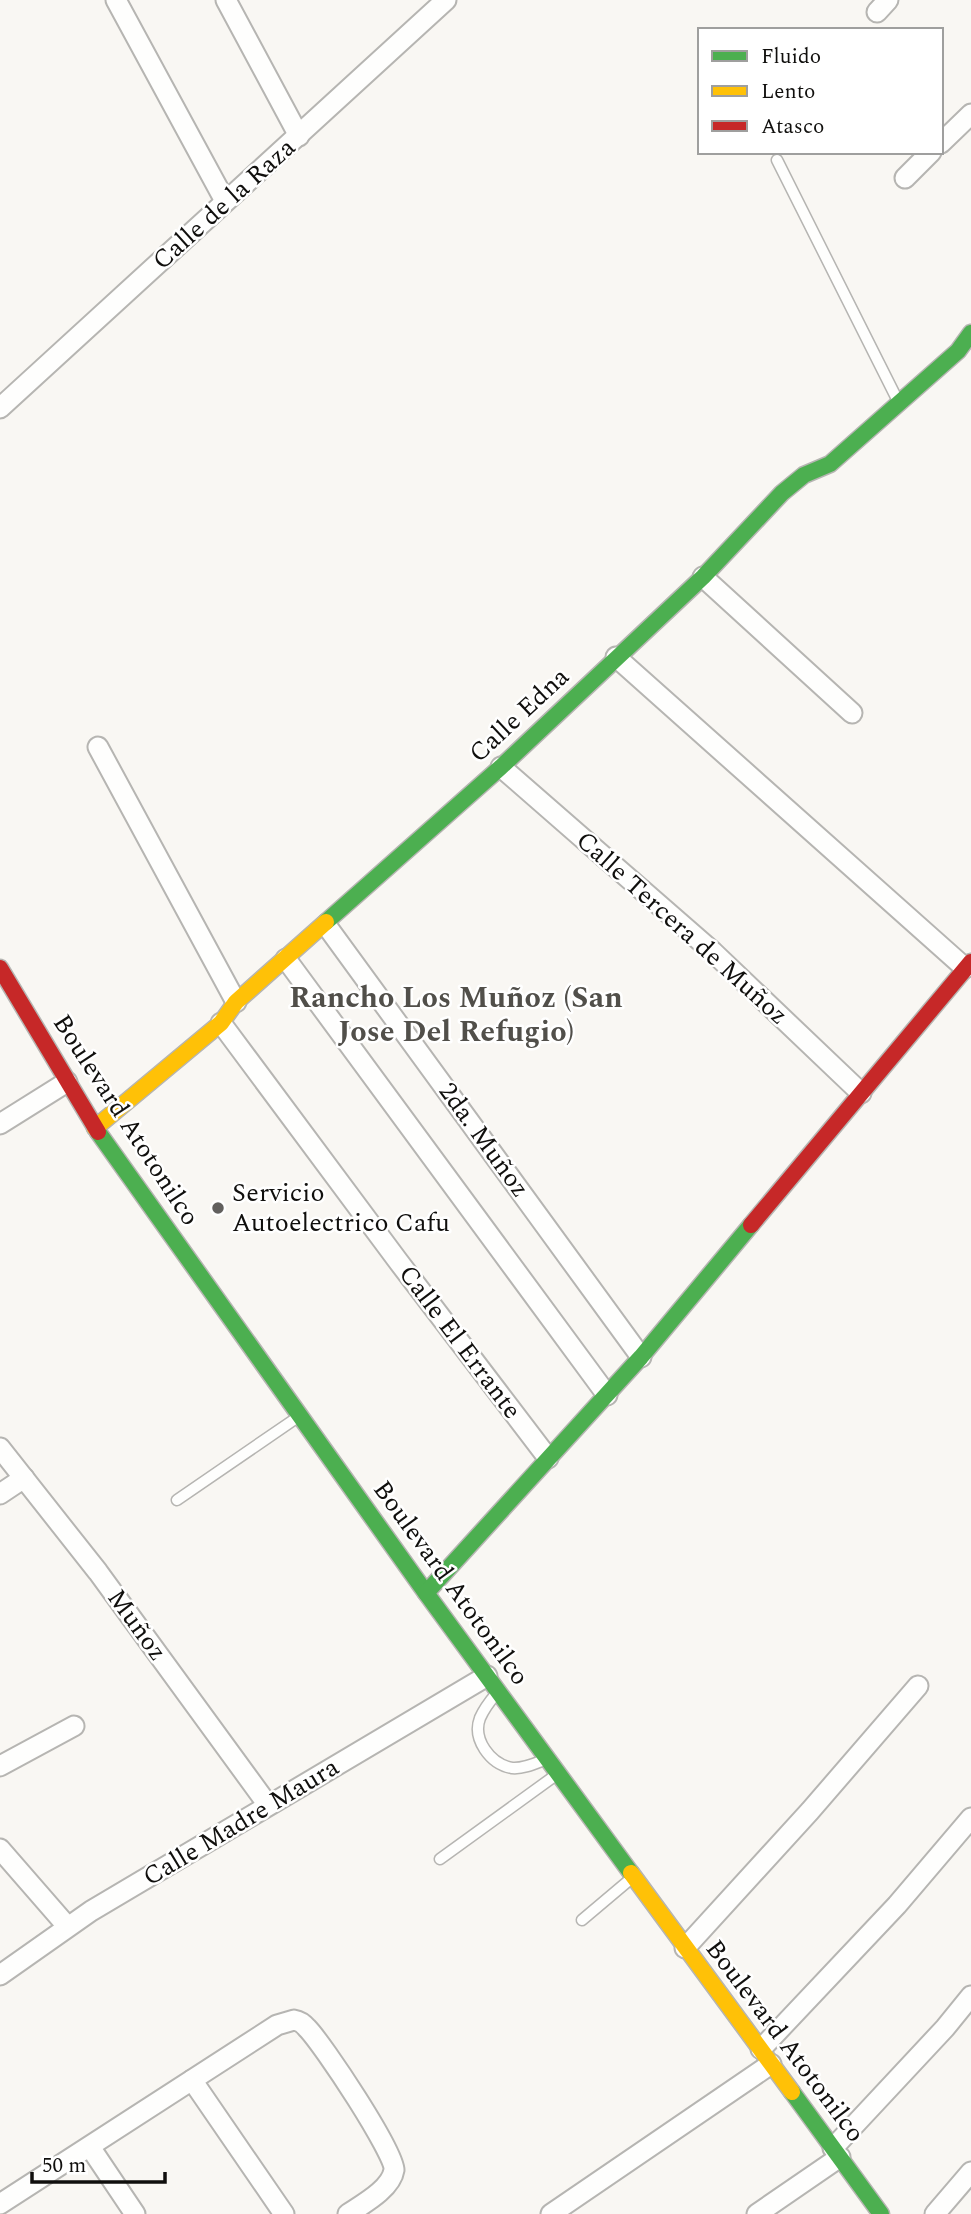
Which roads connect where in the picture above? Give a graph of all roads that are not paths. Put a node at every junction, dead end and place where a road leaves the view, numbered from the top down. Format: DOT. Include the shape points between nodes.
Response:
graph roads {
  1 [pos="116,0"];
  2 [pos="226,0"];
  3 [pos="446,0"];
  4 [pos="971,114"];
  5 [pos="299,136"];
  6 [pos="943,141"];
  7 [pos="929,154"];
  8 [pos="777,160"];
  9 [pos="905,178"];
  10 [pos="225,201"];
  11 [pos="971,333"];
  12 [pos="899,403"];
  13 [pos="0,408"];
  14 [pos="703,577"];
  15 [pos="616,657"];
  16 [pos="852,713"];
  17 [pos="98,747"];
  18 [pos="501,766"];
  19 [pos="326,925"];
  20 [pos="286,959"];
  21 [pos="968,965"];
  22 [pos="0,968"];
  23 [pos="236,1003"];
  24 [pos="221,1023"];
  25 [pos="67,1082"];
  26 [pos="861,1093"];
  27 [pos="0,1124"];
  28 [pos="95,1128"];
  29 [pos="641,1357"];
  30 [pos="607,1395"];
  31 [pos="300,1416"];
  32 [pos="0,1448"];
  33 [pos="548,1458"];
  34 [pos="24,1478"];
  35 [pos="0,1494"];
  36 [pos="177,1500"];
  37 [pos="426,1593"];
  38 [pos="492,1683"];
  39 [pos="918,1686"];
  40 [pos="74,1726"];
  41 [pos="548,1758"];
  42 [pos="0,1766"];
  43 [pos="559,1772"];
  44 [pos="268,1805"];
  45 [pos="971,1818"];
  46 [pos="0,1849"];
  47 [pos="440,1859"];
  48 [pos="634,1876"];
  49 [pos="582,1920"];
  50 [pos="67,1926"];
  51 [pos="685,1948"];
  52 [pos="0,1975"];
  53 [pos="971,1996"];
  54 [pos="766,2057"];
  55 [pos="192,2080"];
  56 [pos="90,2147"];
  57 [pos="837,2152"];
  58 [pos="971,2172"];
  59 [pos="0,2204"];
  60 [pos="135,2214"];
  61 [pos="284,2214"];
  62 [pos="348,2214"];
  63 [pos="551,2214"];
  64 [pos="757,2214"];
  65 [pos="881,2214"];
  66 [pos="935,2214"];
  1 -- 10 [label="street"];
  2 -- 5 [label="street"];
  3 -- 5 [label="street, Calle de la Raza"];
  4 -- 6 [label="street"];
  5 -- 10 [label="street, Calle de la Raza"];
  7 -- 9 [label="street"];
  8 -- 12 [label="lane"];
  10 -- 13 [label="street, Calle de la Raza"];
  11 -- 12 [label="street, Calle Edna" via="958,351"];
  12 -- 14 [label="street, Calle Edna" via="830,464 804,475 782,493"];
  14 -- 15 [label="street, Calle Edna"];
  14 -- 16 [label="street"];
  15 -- 18 [label="street, Calle Edna"];
  15 -- 21 [label="street"];
  17 -- 23 [label="street"];
  18 -- 19 [label="street, Calle Edna"];
  18 -- 26 [label="street, Calle Tercera de Muñoz" via="713,952"];
  19 -- 20 [label="street, Calle Edna"];
  19 -- 29 [label="street, 2da. Muñoz"];
  20 -- 23 [label="street, Calle Edna"];
  20 -- 30 [label="street"];
  21 -- 26 [label="street"];
  22 -- 25 [label="street, Boulevard Atotonilco"];
  23 -- 24 [label="street, Calle Edna"];
  24 -- 28 [label="street, Calle Edna"];
  24 -- 33 [label="street, Calle El Errante"];
  25 -- 27 [label="street"];
  25 -- 28 [label="street, Boulevard Atotonilco"];
  26 -- 29 [label="street"];
  28 -- 31 [label="street, Boulevard Atotonilco"];
  29 -- 30 [label="street"];
  30 -- 33 [label="street"];
  31 -- 36 [label="lane"];
  31 -- 37 [label="street, Boulevard Atotonilco"];
  32 -- 34 [label="street, Muñoz"];
  33 -- 37 [label="street"];
  34 -- 35 [label="street"];
  34 -- 44 [label="street, Muñoz"];
  37 -- 38 [label="street, Boulevard Atotonilco"];
  38 -- 41 [label="street, Boulevard Atotonilco"];
  38 -- 41 [label="lane" via="478,1729 485,1750 510,1768"];
  38 -- 44 [label="street, Calle Madre Maura"];
  39 -- 51 [label="street"];
  40 -- 42 [label="street"];
  41 -- 43 [label="street, Boulevard Atotonilco"];
  43 -- 47 [label="lane"];
  43 -- 48 [label="street, Boulevard Atotonilco"];
  44 -- 50 [label="street, Calle Madre Maura"];
  45 -- 54 [label="street"];
  46 -- 50 [label="street"];
  48 -- 49 [label="lane"];
  48 -- 51 [label="street, Boulevard Atotonilco"];
  50 -- 52 [label="street, Calle Madre Maura"];
  51 -- 54 [label="street, Boulevard Atotonilco"];
  53 -- 57 [label="street"];
  54 -- 57 [label="street, Boulevard Atotonilco"];
  54 -- 63 [label="street"];
  55 -- 56 [label="street"];
  55 -- 61 [label="street"];
  55 -- 62 [label="street" via="277,2025 294,2020 307,2026 394,2164 388,2183"];
  56 -- 59 [label="street"];
  56 -- 60 [label="street"];
  57 -- 64 [label="street"];
  57 -- 65 [label="street, Boulevard Atotonilco"];
  58 -- 66 [label="street"];
}
